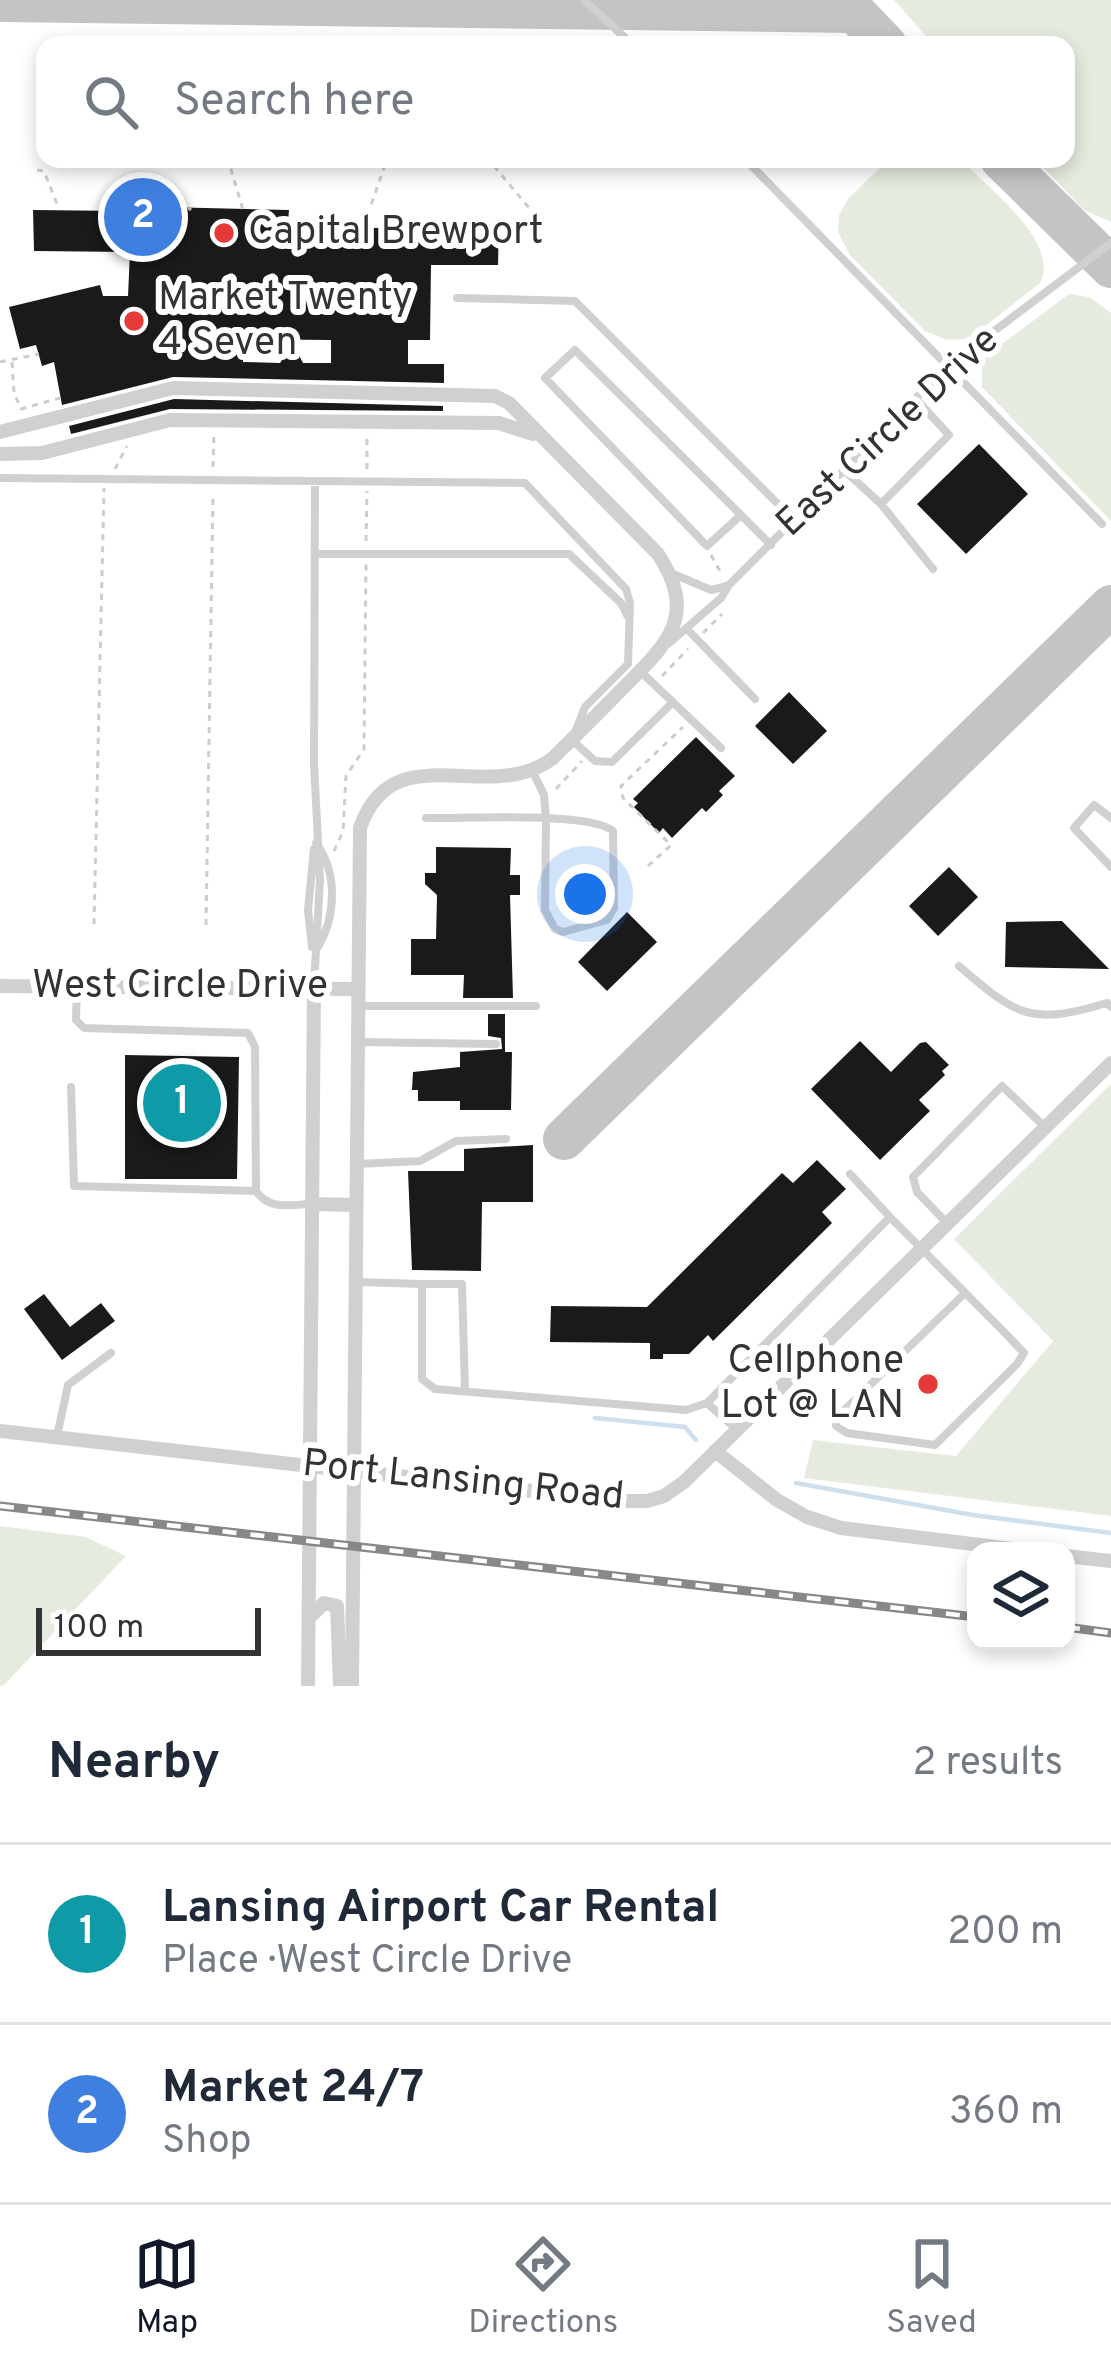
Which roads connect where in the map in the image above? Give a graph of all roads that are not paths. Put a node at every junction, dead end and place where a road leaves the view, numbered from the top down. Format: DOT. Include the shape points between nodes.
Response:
graph roads {
  1 [pos="584,0"];
  2 [pos="622,36"];
  3 [pos="754,168"];
  4 [pos="1111,243"];
  5 [pos="458,298"];
  6 [pos="949,365"];
  7 [pos="916,399"];
  8 [pos="0,432"];
  9 [pos="543,439"];
  10 [pos="0,454"];
  11 [pos="845,471"];
  12 [pos="0,478"];
  13 [pos="315,481"];
  14 [pos="881,504"];
  15 [pos="741,515"];
  16 [pos="795,521"];
  17 [pos="1102,524"];
  18 [pos="771,544"];
  19 [pos="315,554"];
  20 [pos="933,569"];
  21 [pos="670,573"];
  22 [pos="729,586"];
  23 [pos="630,624"];
  24 [pos="688,630"];
  25 [pos="666,645"];
  26 [pos="640,671"];
  27 [pos="754,699"];
  28 [pos="669,706"];
  29 [pos="572,740"];
  30 [pos="721,748"];
  31 [pos="532,770"];
  32 [pos="426,818"];
  33 [pos="1111,818"];
  34 [pos="546,819"];
  35 [pos="1111,867"];
  36 [pos="959,966"];
  37 [pos="0,986"];
  38 [pos="77,986"];
  39 [pos="314,987"];
  40 [pos="356,988"];
  41 [pos="357,1006"];
  42 [pos="536,1006"];
  43 [pos="1111,1007"];
  44 [pos="356,1042"];
  45 [pos="496,1043"];
  46 [pos="1111,1063"];
  47 [pos="71,1087"];
  48 [pos="1046,1128"];
  49 [pos="506,1139"];
  50 [pos="355,1163"];
  51 [pos="850,1174"];
  52 [pos="256,1191"];
  53 [pos="311,1204"];
  54 [pos="355,1205"];
  55 [pos="890,1217"];
  56 [pos="948,1225"];
  57 [pos="922,1250"];
  58 [pos="354,1282"];
  59 [pos="422,1284"];
  60 [pos="965,1293"];
  61 [pos="110,1353"];
  62 [pos="465,1391"];
  63 [pos="706,1402"];
  64 [pos="736,1430"];
  65 [pos="0,1431"];
  66 [pos="57,1437"];
  67 [pos="715,1450"];
  68 [pos="310,1466"];
  69 [pos="353,1470"];
  70 [pos="967,1543"];
  71 [pos="1075,1557"];
  72 [pos="1111,1561"];
  73 [pos="308,1623"];
  74 [pos="308,1686"];
  75 [pos="340,1686"];
  76 [pos="352,1686"];
  1 -- 2 [label="lane"];
  3 -- 6 [label="lane"];
  4 -- 6 [label="lane, East Circle Drive"];
  5 -- 16 [label="lane" via="575,302"];
  6 -- 7 [label="lane, East Circle Drive"];
  6 -- 17 [label="lane"];
  7 -- 11 [label="lane, East Circle Drive"];
  7 -- 14 [label="lane" via="945,428 946,442"];
  8 -- 9 [label="street" via="173,388 495,396"];
  9 -- 10 [label="street" via="499,423 170,420 42,453"];
  9 -- 21 [label="street"];
  11 -- 14 [label="lane"];
  11 -- 16 [label="lane, East Circle Drive"];
  12 -- 13 [label="lane"];
  13 -- 19 [label="lane"];
  13 -- 23 [label="lane" via="525,483 626,589"];
  14 -- 20 [label="lane"];
  15 -- 15 [label="lane" via="575,350 545,378 707,546"];
  15 -- 18 [label="lane"];
  16 -- 18 [label="lane, East Circle Drive"];
  18 -- 22 [label="lane, East Circle Drive"];
  19 -- 23 [label="lane" via="569,554 621,603"];
  19 -- 39 [label="lane"];
  21 -- 22 [label="lane" via="697,587"];
  21 -- 25 [label="street" via="676,612"];
  22 -- 24 [label="lane, East Circle Drive"];
  23 -- 29 [label="lane" via="628,664 584,707"];
  24 -- 25 [label="lane, East Circle Drive"];
  24 -- 27 [label="lane"];
  25 -- 26 [label="street"];
  26 -- 28 [label="lane"];
  26 -- 29 [label="street"];
  28 -- 29 [label="lane" via="612,762 595,761"];
  28 -- 30 [label="lane"];
  29 -- 31 [label="street"];
  31 -- 34 [label="lane"];
  31 -- 40 [label="street, West Circle Drive" via="412,776 374,797 358,843"];
  32 -- 34 [label="lane"];
  33 -- 35 [label="lane" via="1094,806 1074,823"];
  34 -- 34 [label="lane" via="545,910 555,929 607,920 614,908 613,831"];
  36 -- 43 [label="lane" via="1005,1005 1031,1014"];
  37 -- 38 [label="street, West Circle Drive"];
  38 -- 39 [label="street, West Circle Drive"];
  38 -- 52 [label="lane" via="76,1020 84,1028 242,1031 254,1040"];
  39 -- 40 [label="street, West Circle Drive"];
  39 -- 53 [label="street"];
  40 -- 41 [label="street"];
  41 -- 42 [label="lane"];
  41 -- 44 [label="street"];
  44 -- 45 [label="lane"];
  44 -- 50 [label="street"];
  46 -- 48 [label="street, Port Lansing Road"];
  47 -- 52 [label="lane" via="74,1186"];
  48 -- 56 [label="street, Port Lansing Road"];
  48 -- 56 [label="lane" via="1002,1086 914,1177 917,1192"];
  49 -- 50 [label="lane" via="456,1141 408,1162"];
  50 -- 54 [label="street"];
  51 -- 55 [label="lane"];
  52 -- 53 [label="lane" via="263,1202"];
  53 -- 54 [label="street"];
  53 -- 68 [label="street"];
  54 -- 58 [label="street"];
  55 -- 57 [label="lane"];
  55 -- 63 [label="lane"];
  56 -- 57 [label="street, Port Lansing Road"];
  57 -- 60 [label="lane"];
  57 -- 64 [label="street, Port Lansing Road"];
  58 -- 59 [label="lane"];
  58 -- 69 [label="street"];
  59 -- 62 [label="lane" via="422,1379 435,1389"];
  59 -- 62 [label="lane" via="462,1284"];
  60 -- 60 [label="lane" via="837,1417 836,1426 935,1445 1017,1364 1024,1353"];
  61 -- 66 [label="lane" via="68,1385"];
  62 -- 63 [label="lane" via="686,1410"];
  63 -- 64 [label="lane"];
  64 -- 67 [label="street, Port Lansing Road"];
  65 -- 66 [label="street, Port Lansing Road"];
  66 -- 68 [label="street, Port Lansing Road"];
  67 -- 69 [label="street, Port Lansing Road" via="684,1482 647,1501"];
  67 -- 70 [label="street" via="806,1517"];
  68 -- 69 [label="street, Port Lansing Road"];
  68 -- 73 [label="street"];
  69 -- 76 [label="street"];
  71 -- 72 [label="street"];
  73 -- 74 [label="street"];
  73 -- 75 [label="street" via="317,1606 337,1606"];
}
